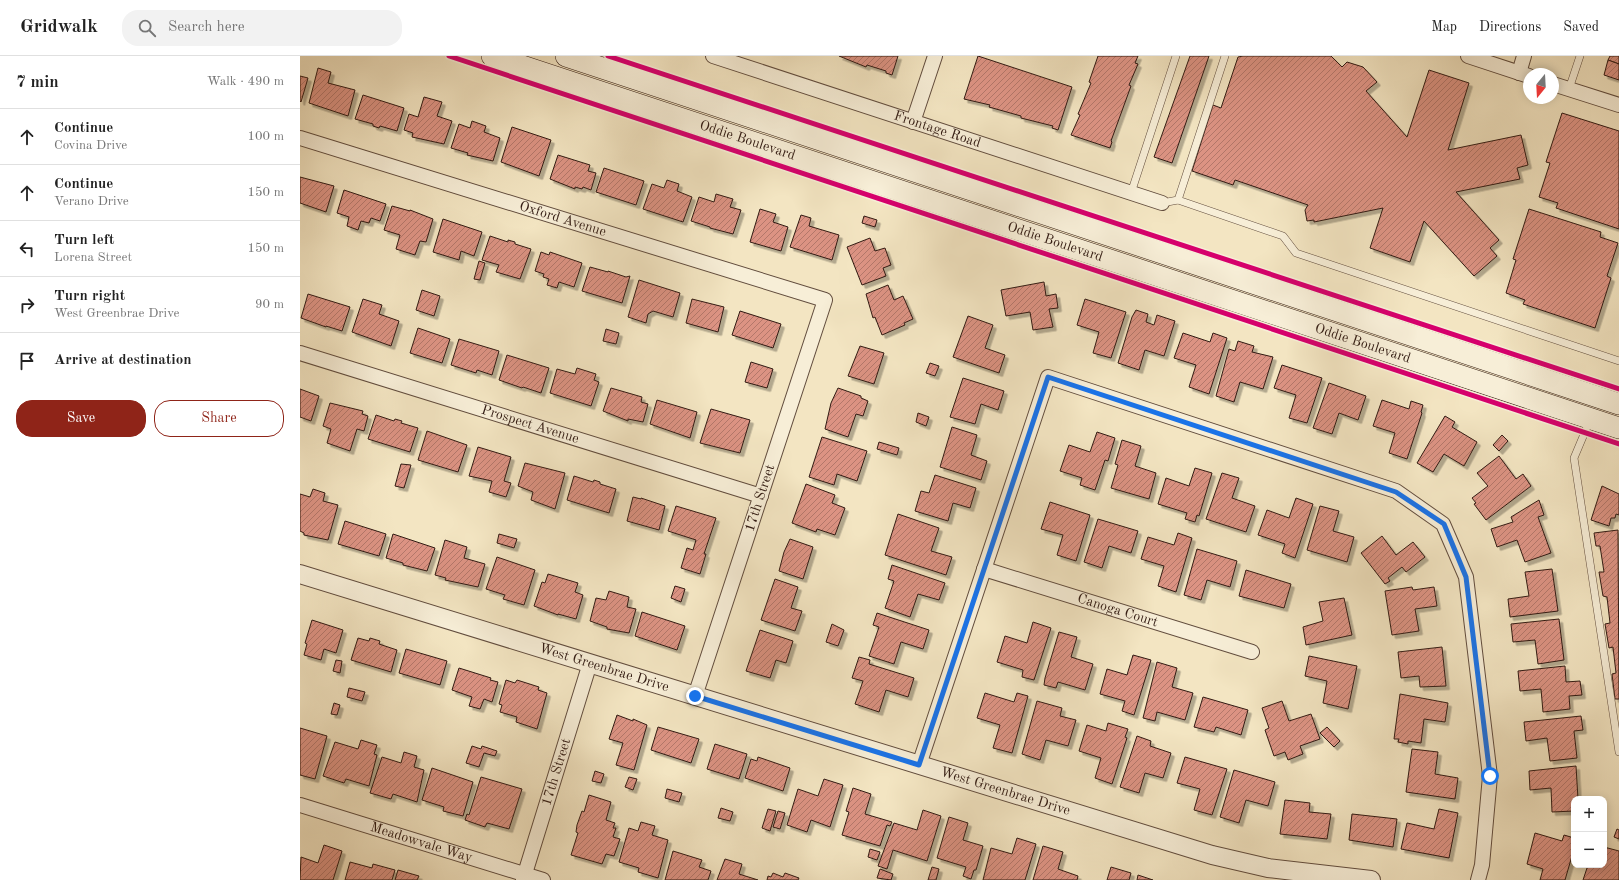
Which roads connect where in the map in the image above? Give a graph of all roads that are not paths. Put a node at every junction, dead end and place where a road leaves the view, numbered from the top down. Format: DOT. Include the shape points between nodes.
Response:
graph roads {
  1 [pos="492,56"];
  2 [pos="566,56"];
  3 [pos="713,56"];
  4 [pos="935,56"];
  5 [pos="1176,56"];
  6 [pos="1225,56"];
  7 [pos="1468,56"];
  8 [pos="1524,56"];
  9 [pos="1580,56"];
  10 [pos="1524,68"];
  11 [pos="1523,74"];
  12 [pos="1559,86"];
  13 [pos="1569,89"];
  14 [pos="1619,105"];
  15 [pos="914,122"];
  16 [pos="300,138"];
  17 [pos="1131,193"];
  18 [pos="1178,200"];
  19 [pos="1162,203"];
  20 [pos="825,300"];
  21 [pos="300,353"];
  22 [pos="1619,361"];
  23 [pos="1619,404"];
  24 [pos="1591,419"];
  25 [pos="1619,428"];
  26 [pos="761,496"];
  27 [pos="984,569"];
  28 [pos="300,574"];
  29 [pos="1252,652"];
  30 [pos="590,663"];
  31 [pos="695,696"];
  32 [pos="1619,752"];
  33 [pos="919,765"];
  34 [pos="300,805"];
  35 [pos="524,877"];
  36 [pos="543,880"];
  37 [pos="1371,880"];
  38 [pos="1478,880"];
  1 -- 24 [label="main road, Oddie Boulevard"];
  2 -- 23 [label="main road, Oddie Boulevard"];
  3 -- 15 [label="street, Frontage Road"];
  4 -- 15 [label="street"];
  5 -- 17 [label="lane"];
  6 -- 18 [label="lane"];
  7 -- 11 [label="street"];
  8 -- 10 [label="street"];
  9 -- 13 [label="lane"];
  12 -- 13 [label="street"];
  13 -- 14 [label="street"];
  15 -- 17 [label="street, Frontage Road"];
  16 -- 20 [label="street, Oxford Avenue"];
  17 -- 19 [label="street, Frontage Road"];
  18 -- 19 [label="lane"];
  18 -- 22 [label="lane" via="1283,236 1296,253"];
  20 -- 26 [label="street, 17th Street"];
  21 -- 26 [label="street, Prospect Avenue"];
  24 -- 25 [label="main road, Oddie Boulevard"];
  24 -- 32 [label="lane" via="1574,458"];
  26 -- 31 [label="street, 17th Street"];
  27 -- 29 [label="street, Canoga Court"];
  27 -- 33 [label="street"];
  27 -- 38 [label="street" via="1048,377 1396,492 1444,524 1466,577 1490,776 1482,865"];
  28 -- 30 [label="street, West Greenbrae Drive"];
  30 -- 31 [label="street, West Greenbrae Drive"];
  30 -- 35 [label="street, 17th Street"];
  31 -- 33 [label="street, West Greenbrae Drive"];
  33 -- 37 [label="street, West Greenbrae Drive" via="1212,855 1268,868"];
  34 -- 35 [label="street, Meadowvale Way"];
  35 -- 36 [label="street, Meadowvale Way"];
}
